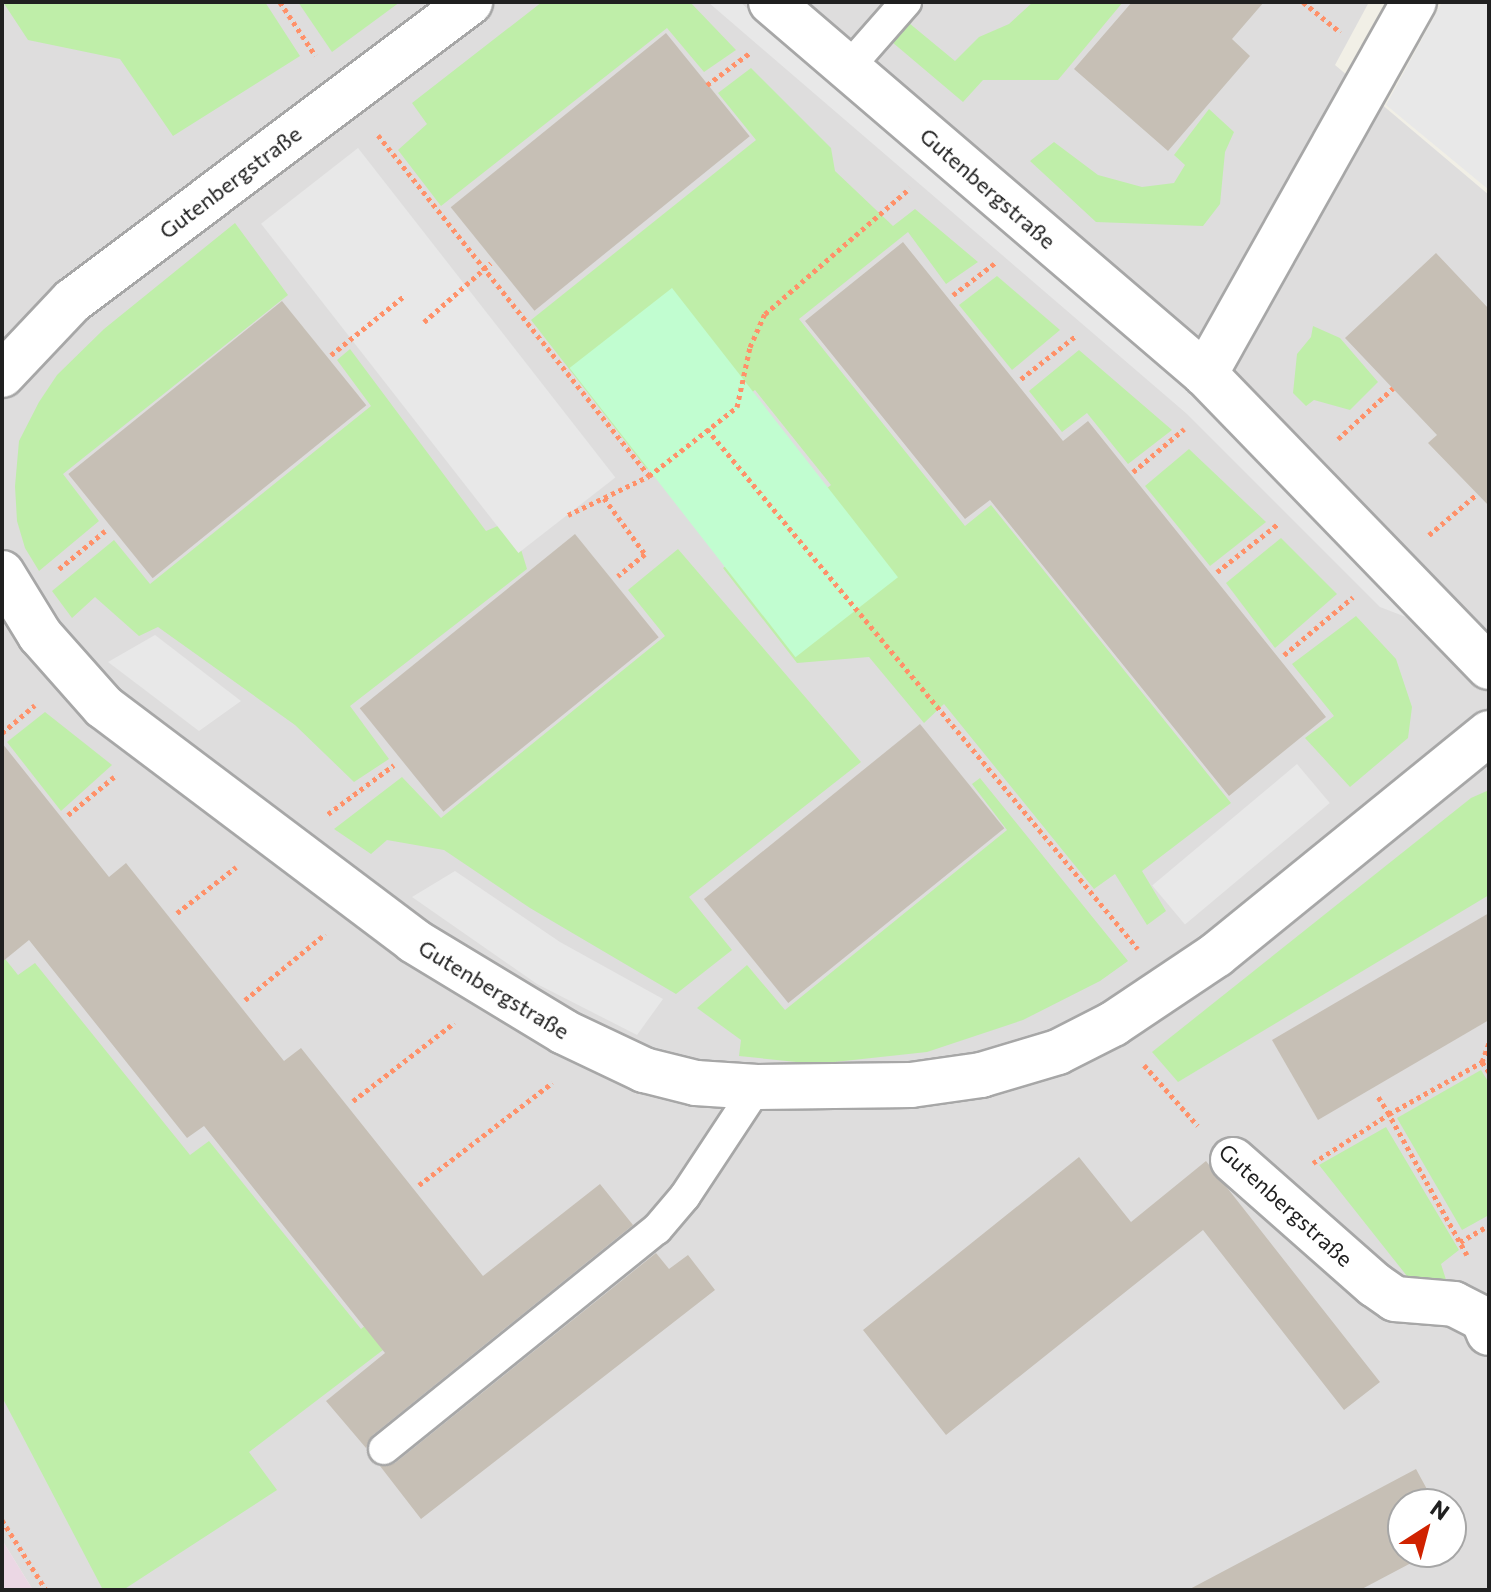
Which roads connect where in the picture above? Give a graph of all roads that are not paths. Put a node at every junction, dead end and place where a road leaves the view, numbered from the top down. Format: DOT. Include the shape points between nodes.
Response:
graph roads {
  1 [pos="470,2"];
  2 [pos="771,2"];
  3 [pos="906,2"];
  4 [pos="1414,2"];
  5 [pos="848,68"];
  6 [pos="1205,374"];
  7 [pos="2,375"];
  8 [pos="11,587"];
  9 [pos="1489,667"];
  10 [pos="1489,733"];
  11 [pos="757,1087"];
  12 [pos="1233,1160"];
  13 [pos="1489,1333"];
  14 [pos="384,1449"];
  1 -- 7 [label="street, Gutenbergstraße" via="72,301"];
  2 -- 5 [label="street, Gutenbergstraße"];
  3 -- 5 [label="lane"];
  4 -- 6 [label="street"];
  5 -- 6 [label="street, Gutenbergstraße"];
  6 -- 9 [label="street, Gutenbergstraße"];
  8 -- 11 [label="street, Gutenbergstraße" via="40,635 104,707 414,941 564,1032 644,1070 696,1083"];
  10 -- 11 [label="street, Gutenbergstraße" via="1171,988 1058,1052 981,1075 911,1085"];
  11 -- 14 [label="lane" via="657,1229"];
  12 -- 13 [label="street, Gutenbergstraße" via="1395,1299 1454,1304 1483,1319"];
}
